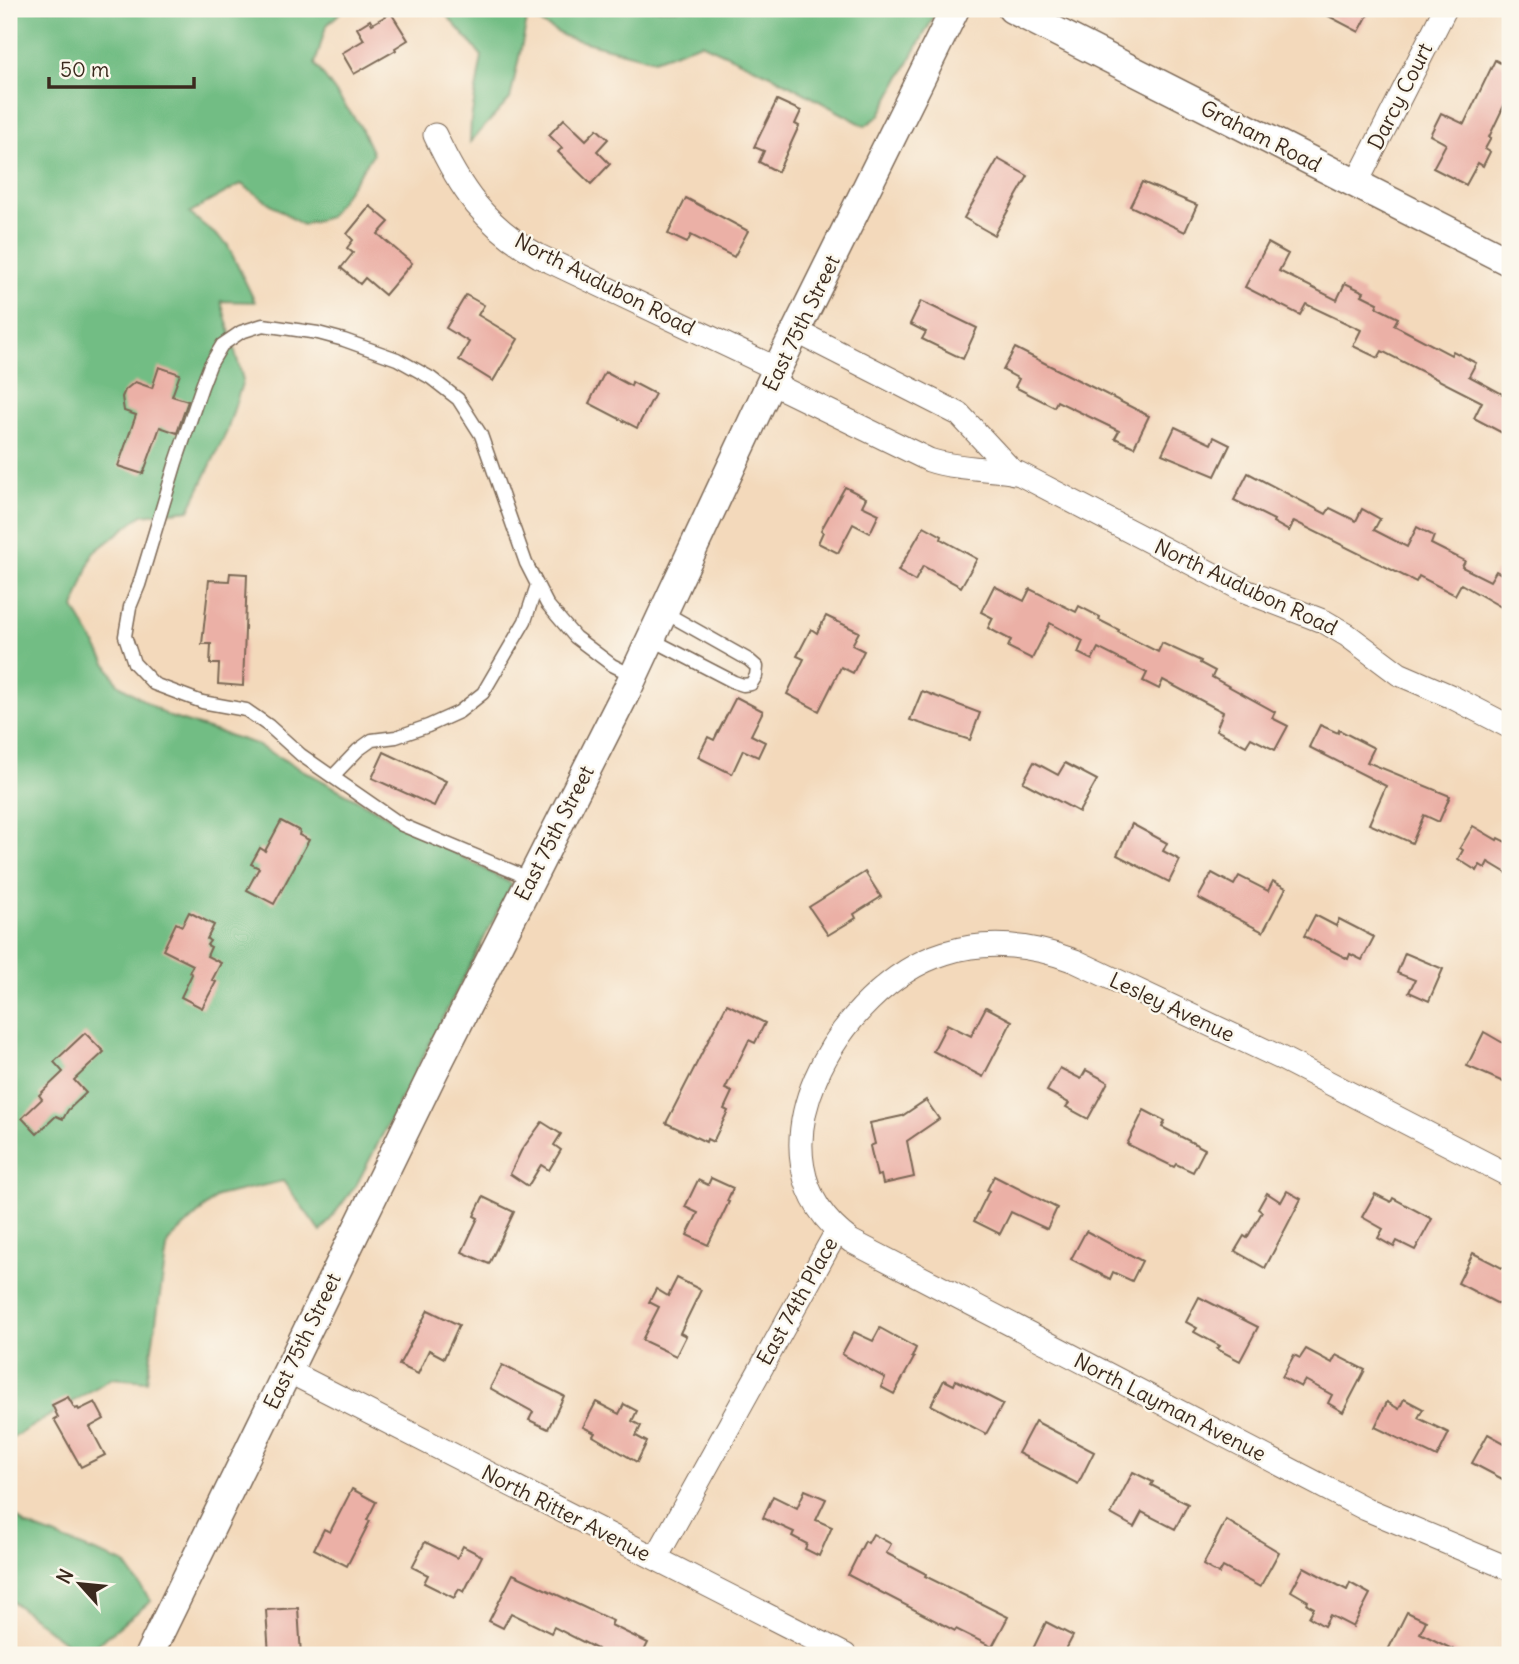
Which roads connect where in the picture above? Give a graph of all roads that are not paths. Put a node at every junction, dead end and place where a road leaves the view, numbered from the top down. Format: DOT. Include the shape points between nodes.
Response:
graph roads {
  1 [pos="955,9"];
  2 [pos="1012,9"];
  3 [pos="1444,9"];
  4 [pos="435,135"];
  5 [pos="1356,184"];
  6 [pos="1510,262"];
  7 [pos="796,331"];
  8 [pos="774,376"];
  9 [pos="1014,472"];
  10 [pos="537,585"];
  11 [pos="664,611"];
  12 [pos="651,639"];
  13 [pos="634,676"];
  14 [pos="1510,727"];
  15 [pos="332,776"];
  16 [pos="531,879"];
  17 [pos="839,1037"];
  18 [pos="1510,1176"];
  19 [pos="837,1231"];
  20 [pos="288,1371"];
  21 [pos="656,1558"];
  22 [pos="1510,1569"];
  23 [pos="152,1654"];
  24 [pos="845,1655"];
  1 -- 7 [label="street, East 75th Street"];
  2 -- 5 [label="street, Graham Road"];
  3 -- 5 [label="street, Darcy Court"];
  4 -- 8 [label="street, North Audubon Road" via="462,189 486,218 515,242"];
  5 -- 6 [label="street, Graham Road"];
  7 -- 8 [label="street, East 75th Street"];
  7 -- 9 [label="street, North Audubon Road" via="959,414"];
  8 -- 9 [label="street, North Audubon Road" via="929,460"];
  8 -- 11 [label="street, East 75th Street"];
  9 -- 14 [label="street, North Audubon Road" via="1245,591 1325,622 1399,674"];
  10 -- 13 [label="lane" via="575,637"];
  10 -- 15 [label="lane" via="525,621 482,693 459,712 428,726 372,740"];
  10 -- 15 [label="lane" via="473,419 458,399 431,378 397,359 318,333 263,325 240,332 222,345 210,365 176,462 125,636 134,663 154,684 202,702 246,710"];
  11 -- 12 [label="street, East 75th Street"];
  11 -- 12 [label="lane" via="749,660 757,667 757,676 751,684 734,682"];
  12 -- 13 [label="street, East 75th Street"];
  13 -- 16 [label="street, East 75th Street"];
  15 -- 16 [label="lane" via="402,825"];
  16 -- 20 [label="street, East 75th Street"];
  17 -- 18 [label="street, Lesley Avenue" via="881,989 919,964 979,946 1042,950 1269,1052"];
  17 -- 19 [label="street, East 74th Place" via="810,1093 799,1136 806,1184 813,1201"];
  19 -- 21 [label="street, East 74th Place"];
  19 -- 22 [label="street, North Layman Avenue" via="899,1268 1366,1509"];
  20 -- 21 [label="street, North Ritter Avenue"];
  20 -- 23 [label="street, East 75th Street"];
  21 -- 24 [label="street, North Ritter Avenue"];
}
